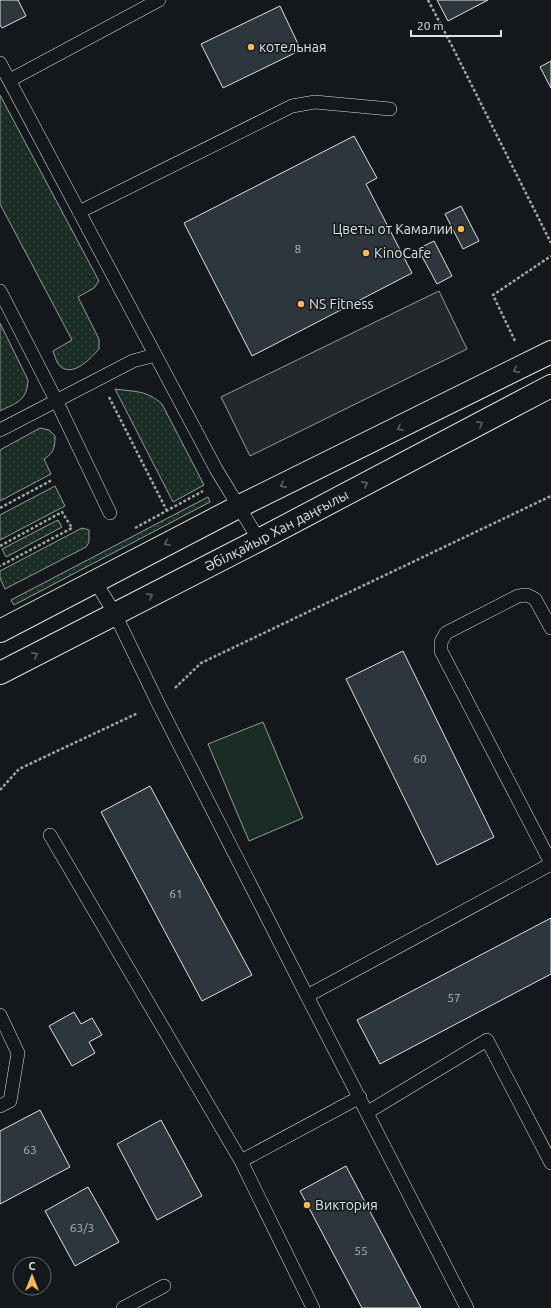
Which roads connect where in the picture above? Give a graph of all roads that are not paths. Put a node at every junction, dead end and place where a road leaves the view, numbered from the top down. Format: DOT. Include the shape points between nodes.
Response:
graph roads {
  1 [pos="158,0"];
  2 [pos="0,63"];
  3 [pos="10,80"];
  4 [pos="390,109"];
  5 [pos="79,212"];
  6 [pos="0,291"];
  7 [pos="551,352"];
  8 [pos="155,355"];
  9 [pos="551,386"];
  10 [pos="56,400"];
  11 [pos="0,430"];
  12 [pos="238,507"];
  13 [pos="110,513"];
  14 [pos="259,540"];
  15 [pos="95,580"];
  16 [pos="114,614"];
  17 [pos="551,628"];
  18 [pos="0,631"];
  19 [pos="0,673"];
  20 [pos="50,835"];
  21 [pos="551,864"];
  22 [pos="307,996"];
  23 [pos="0,1015"];
  24 [pos="360,1097"];
  25 [pos="0,1106"];
  26 [pos="368,1112"];
  27 [pos="240,1161"];
  28 [pos="551,1163"];
  29 [pos="164,1286"];
  30 [pos="123,1308"];
  31 [pos="313,1308"];
  32 [pos="467,1308"];
  1 -- 3 [label="lane"];
  2 -- 3 [label="lane"];
  3 -- 5 [label="lane"];
  4 -- 5 [label="lane" via="315,102 292,106"];
  5 -- 8 [label="lane"];
  6 -- 10 [label="lane"];
  7 -- 12 [label="main road, one-way"];
  8 -- 10 [label="lane" via="133,361"];
  8 -- 12 [label="lane"];
  14 -- 9 [label="main road, Әбілқайыр Хан даңғылы, one-way"];
  10 -- 11 [label="lane"];
  10 -- 13 [label="lane"];
  12 -- 14 [label="lane"];
  12 -- 15 [label="main road, one-way"];
  16 -- 14 [label="main road, Әбілқайыр Хан даңғылы, one-way"];
  15 -- 16 [label="lane"];
  15 -- 18 [label="main road"];
  19 -- 16 [label="main road, Әбілқайыр Хан даңғылы, one-way"];
  16 -- 22 [label="lane"];
  17 -- 21 [label="lane" via="535,598 527,595 518,596 446,634 440,642 440,652"];
  20 -- 27 [label="lane"];
  21 -- 22 [label="lane"];
  22 -- 24 [label="lane"];
  23 -- 25 [label="lane" via="18,1053 10,1102"];
  24 -- 26 [label="lane"];
  24 -- 27 [label="lane"];
  26 -- 28 [label="lane" via="487,1040"];
  26 -- 32 [label="lane"];
  27 -- 31 [label="lane"];
  29 -- 30 [label="lane"];
}
